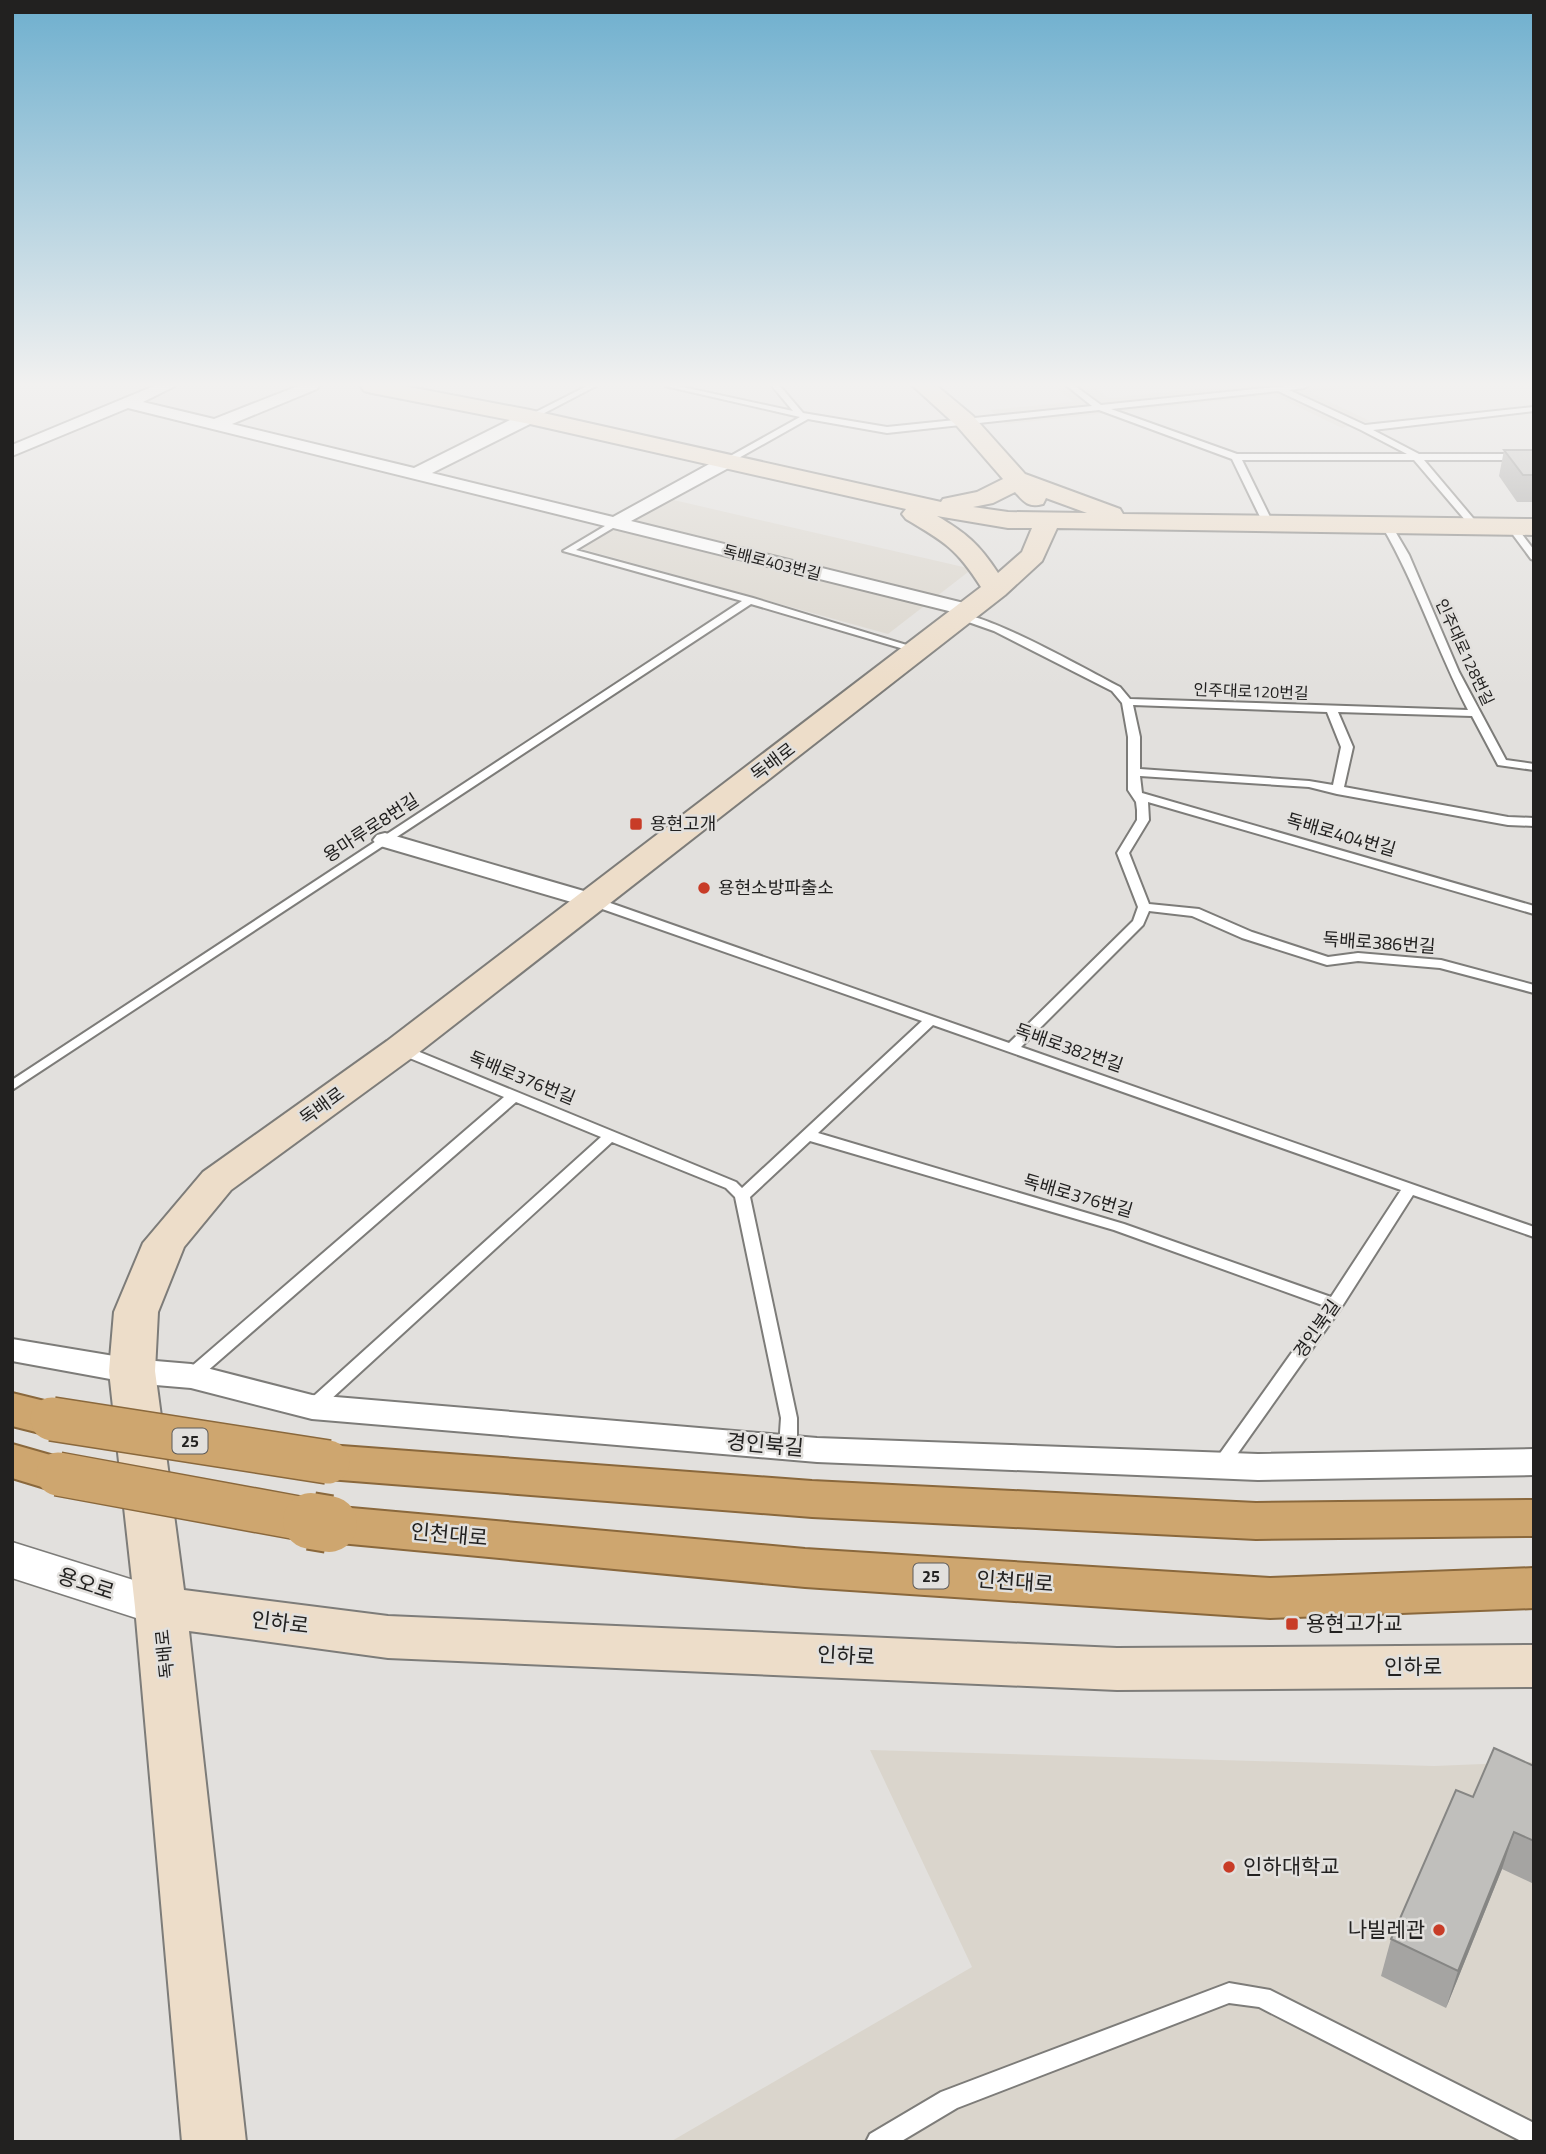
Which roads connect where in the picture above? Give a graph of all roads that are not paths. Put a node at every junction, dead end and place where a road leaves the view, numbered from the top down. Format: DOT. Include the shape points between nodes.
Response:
graph roads {
  1 [pos="467,487"];
  2 [pos="681,487"];
  3 [pos="840,487"];
  4 [pos="1008,487"];
  5 [pos="1024,487"];
  6 [pos="1037,487"];
  7 [pos="1250,487"];
  8 [pos="1442,487"];
  9 [pos="890,498"];
  10 [pos="929,506"];
  11 [pos="615,523"];
  12 [pos="1046,523"];
  13 [pos="1155,524"];
  14 [pos="1269,525"];
  15 [pos="1387,526"];
  16 [pos="1475,526"];
  17 [pos="1522,526"];
  18 [pos="1534,557"];
  19 [pos="996,589"];
  20 [pos="750,600"];
  21 [pos="965,613"];
  22 [pos="918,650"];
  23 [pos="1126,702"];
  24 [pos="1331,709"];
  25 [pos="1476,713"];
  26 [pos="1534,767"];
  27 [pos="1134,772"];
  28 [pos="1338,791"];
  29 [pos="1138,795"];
  30 [pos="1534,822"];
  31 [pos="385,840"];
  32 [pos="592,901"];
  33 [pos="1144,907"];
  34 [pos="1534,909"];
  35 [pos="1534,989"];
  36 [pos="931,1020"];
  37 [pos="1012,1048"];
  38 [pos="400,1049"];
  39 [pos="12,1086"];
  40 [pos="514,1096"];
  41 [pos="807,1135"];
  42 [pos="610,1136"];
  43 [pos="1410,1188"];
  44 [pos="743,1196"];
  45 [pos="1534,1232"];
  46 [pos="1335,1304"];
  47 [pos="12,1350"];
  48 [pos="132,1371"];
  49 [pos="191,1376"];
  50 [pos="312,1407"];
  51 [pos="32,1414"];
  52 [pos="788,1447"];
  53 [pos="12,1461"];
  54 [pos="1534,1462"];
  55 [pos="1220,1466"];
  56 [pos="1534,1518"];
  57 [pos="12,1560"];
  58 [pos="1534,1588"];
  59 [pos="161,1607"];
  60 [pos="1534,1666"];
  61 [pos="1534,2136"];
  62 [pos="214,2142"];
  63 [pos="878,2142"];
  1 -- 11 [label="street, 독배로403번길"];
  2 -- 11 [label="street"];
  3 -- 9 [label="main road"];
  4 -- 10 [label="main road" via="975,500"];
  5 -- 12 [label="main road"];
  6 -- 13 [label="main road" via="1111,514"];
  7 -- 14 [label="lane"];
  8 -- 16 [label="lane"];
  9 -- 10 [label="main road"];
  9 -- 19 [label="main road" via="959,540"];
  10 -- 12 [label="main road"];
  11 -- 20 [label="lane" via="568,551"];
  11 -- 21 [label="street, 독배로403번길"];
  12 -- 13 [label="main road"];
  12 -- 19 [label="main road, 독배로" via="1033,555"];
  13 -- 14 [label="main road"];
  14 -- 15 [label="main road"];
  15 -- 16 [label="main road"];
  15 -- 25 [label="lane, 인주대로128번길"];
  16 -- 17 [label="main road"];
  17 -- 18 [label="lane"];
  19 -- 21 [label="main road, 독배로"];
  20 -- 22 [label="lane"];
  20 -- 31 [label="lane, 용마루로8번길"];
  21 -- 22 [label="main road, 독배로"];
  21 -- 23 [label="lane" via="1097,677"];
  22 -- 32 [label="main road, 독배로"];
  23 -- 24 [label="lane, 인주대로120번길"];
  23 -- 27 [label="lane" via="1134,737"];
  24 -- 25 [label="lane"];
  24 -- 28 [label="lane, 인주대로120번길" via="1347,747"];
  25 -- 26 [label="lane, 인주대로128번길" via="1502,763"];
  27 -- 28 [label="lane, 독배로404번길" via="1309,784"];
  27 -- 29 [label="lane"];
  28 -- 30 [label="lane"];
  29 -- 33 [label="lane" via="1143,820 1123,853"];
  29 -- 34 [label="lane, 독배로404번길"];
  31 -- 32 [label="street"];
  31 -- 39 [label="lane, 용마루로8번길"];
  32 -- 36 [label="lane, 독배로382번길"];
  32 -- 38 [label="main road, 독배로"];
  33 -- 35 [label="lane, 독배로386번길" via="1195,912 1327,961 1358,957 1441,964"];
  33 -- 37 [label="lane" via="1139,922"];
  36 -- 37 [label="lane, 독배로382번길"];
  36 -- 41 [label="lane"];
  37 -- 43 [label="lane, 독배로382번길"];
  38 -- 40 [label="lane, 독배로376번길"];
  38 -- 48 [label="main road, 독배로" via="217,1181 164,1243 136,1312"];
  40 -- 42 [label="lane, 독배로376번길"];
  40 -- 49 [label="lane"];
  41 -- 44 [label="lane"];
  41 -- 46 [label="lane, 독배로376번길" via="1119,1227"];
  42 -- 44 [label="lane, 독배로376번길" via="731,1185"];
  42 -- 50 [label="lane"];
  43 -- 45 [label="lane, 독배로382번길"];
  43 -- 46 [label="lane, 경인북길"];
  44 -- 52 [label="lane" via="789,1418"];
  46 -- 55 [label="lane, 경인북길"];
  47 -- 48 [label="street, 경인북길"];
  48 -- 49 [label="street, 경인북길"];
  48 -- 59 [label="main road, 독배로"];
  49 -- 50 [label="street, 경인북길"];
  50 -- 52 [label="street, 경인북길"];
  51 -- 56 [label="highway, 25, bridge" via="328,1462 812,1499 1256,1521"];
  52 -- 55 [label="street, 경인북길"];
  53 -- 58 [label="highway, 인천대로 / 25, bridge" via="58,1474 329,1524 805,1568 1270,1598"];
  54 -- 55 [label="street, 경인북길"];
  57 -- 59 [label="street, 용오로"];
  59 -- 60 [label="main road, 인하로" via="388,1637 1117,1669"];
  59 -- 62 [label="main road, 독배로"];
  61 -- 63 [label="lane" via="1262,1997 1229,1993 949,2100"];
}
